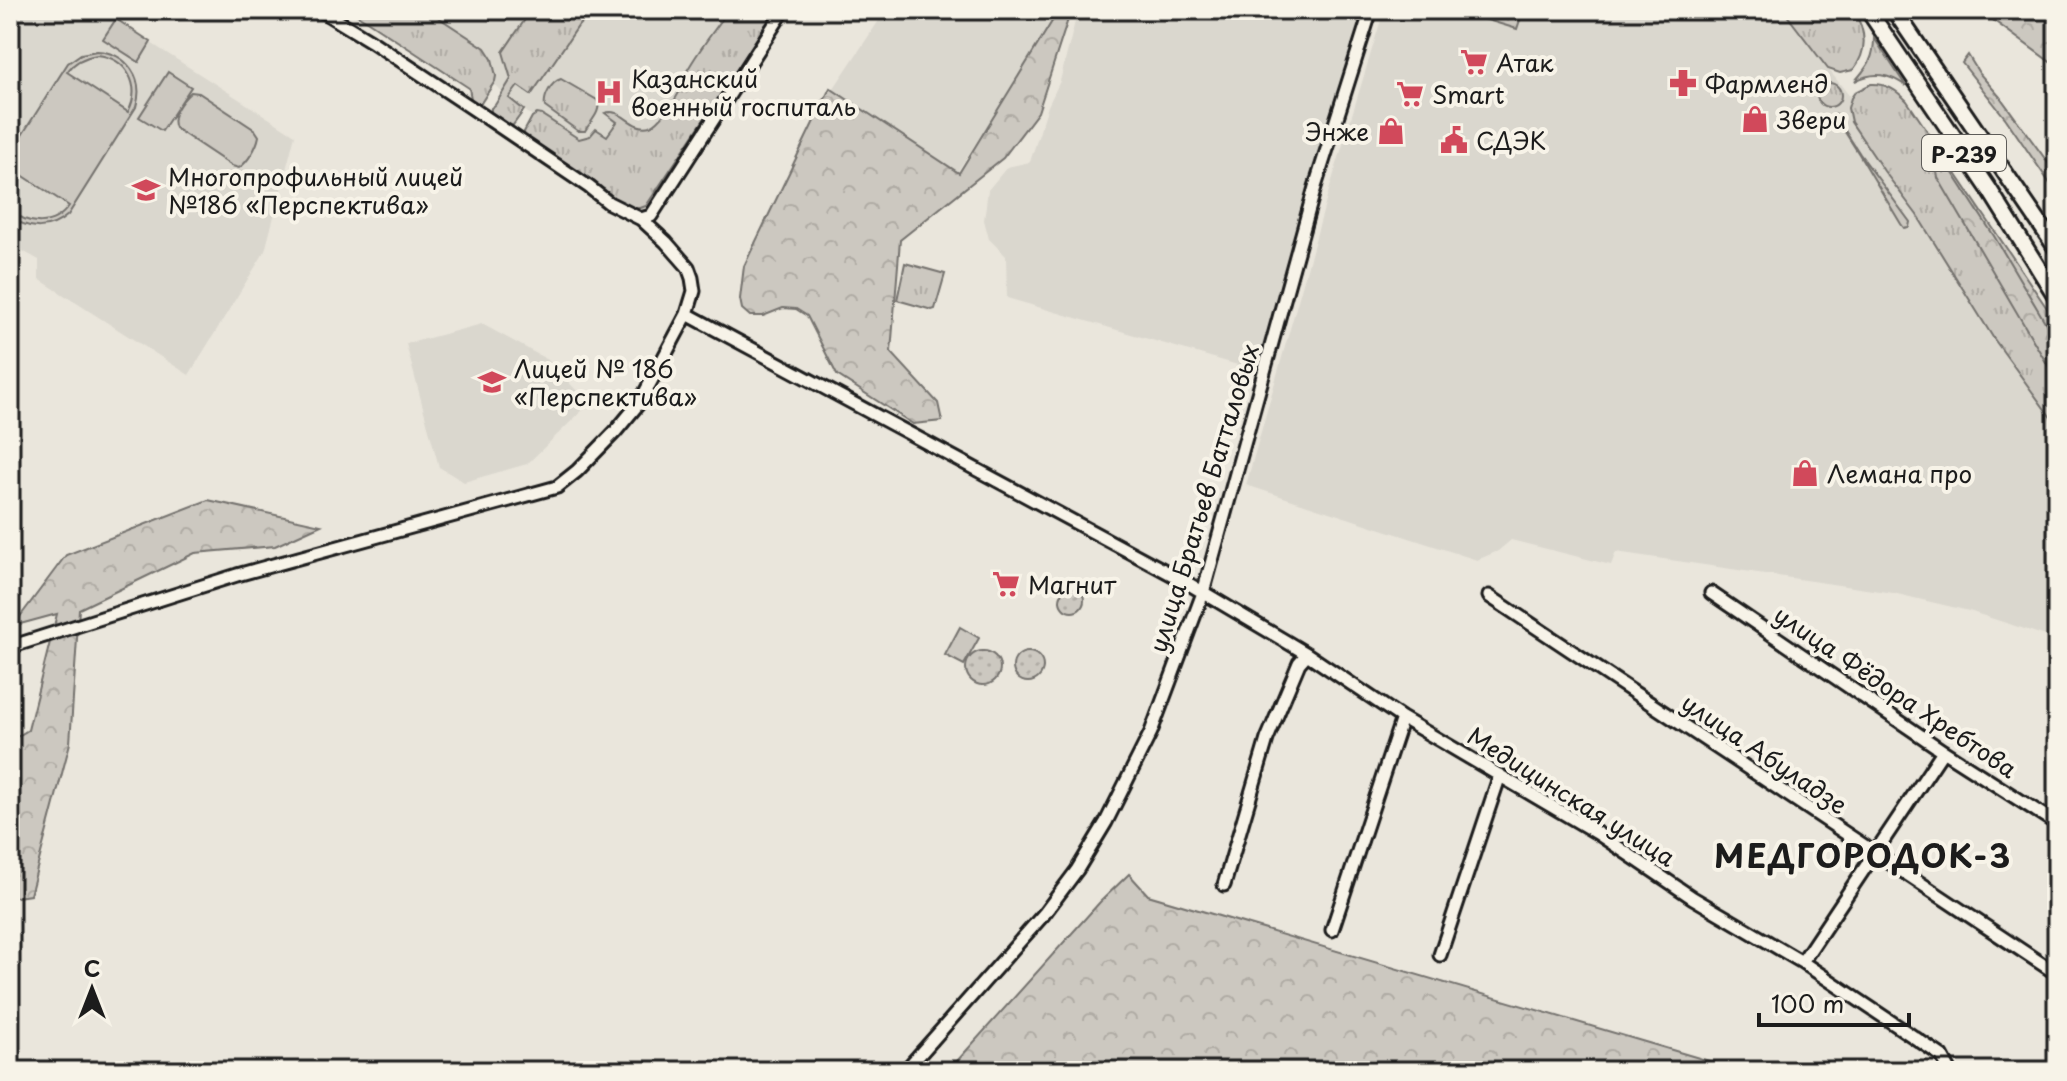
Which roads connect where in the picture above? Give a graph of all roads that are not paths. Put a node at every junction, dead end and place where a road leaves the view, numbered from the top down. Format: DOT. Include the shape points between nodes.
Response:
graph roads {
  1 [pos="320,10"];
  2 [pos="784,10"];
  3 [pos="1371,10"];
  4 [pos="1868,10"];
  5 [pos="1894,10"];
  6 [pos="641,219"];
  7 [pos="2057,249"];
  8 [pos="2057,298"];
  9 [pos="687,314"];
  10 [pos="1203,593"];
  11 [pos="1711,593"];
  12 [pos="1489,596"];
  13 [pos="10,647"];
  14 [pos="1307,654"];
  15 [pos="1402,718"];
  16 [pos="1943,751"];
  17 [pos="1500,775"];
  18 [pos="2057,824"];
  19 [pos="1874,853"];
  20 [pos="1224,885"];
  21 [pos="1332,930"];
  22 [pos="1440,955"];
  23 [pos="1802,962"];
  24 [pos="2057,974"];
  25 [pos="905,1071"];
  26 [pos="1950,1071"];
  1 -- 6 [label="street" via="609,203"];
  2 -- 6 [label="street" via="651,216"];
  3 -- 10 [label="street, улица Братьев Батталовых" via="1315,187"];
  4 -- 8 [label="main road, Р-239"];
  5 -- 7 [label="main road, Р-239"];
  6 -- 9 [label="street" via="688,267 694,291"];
  9 -- 10 [label="street, Медицинская улица"];
  9 -- 13 [label="street" via="640,402 557,487 237,575"];
  10 -- 14 [label="street, Медицинская улица"];
  10 -- 25 [label="street, улица Братьев Батталовых" via="1151,732 1077,870"];
  11 -- 16 [label="street, улица Фёдора Хребтова"];
  12 -- 19 [label="street, улица Абуладзе"];
  14 -- 15 [label="street, Медицинская улица"];
  14 -- 20 [label="street" via="1267,739"];
  15 -- 17 [label="street, Медицинская улица"];
  15 -- 21 [label="street"];
  16 -- 18 [label="street, улица Фёдора Хребтова"];
  16 -- 19 [label="street"];
  17 -- 22 [label="street"];
  17 -- 23 [label="street, Медицинская улица"];
  19 -- 23 [label="street"];
  19 -- 24 [label="street, улица Абуладзе"];
  23 -- 26 [label="street, Медицинская улица" via="1942,1056"];
}
